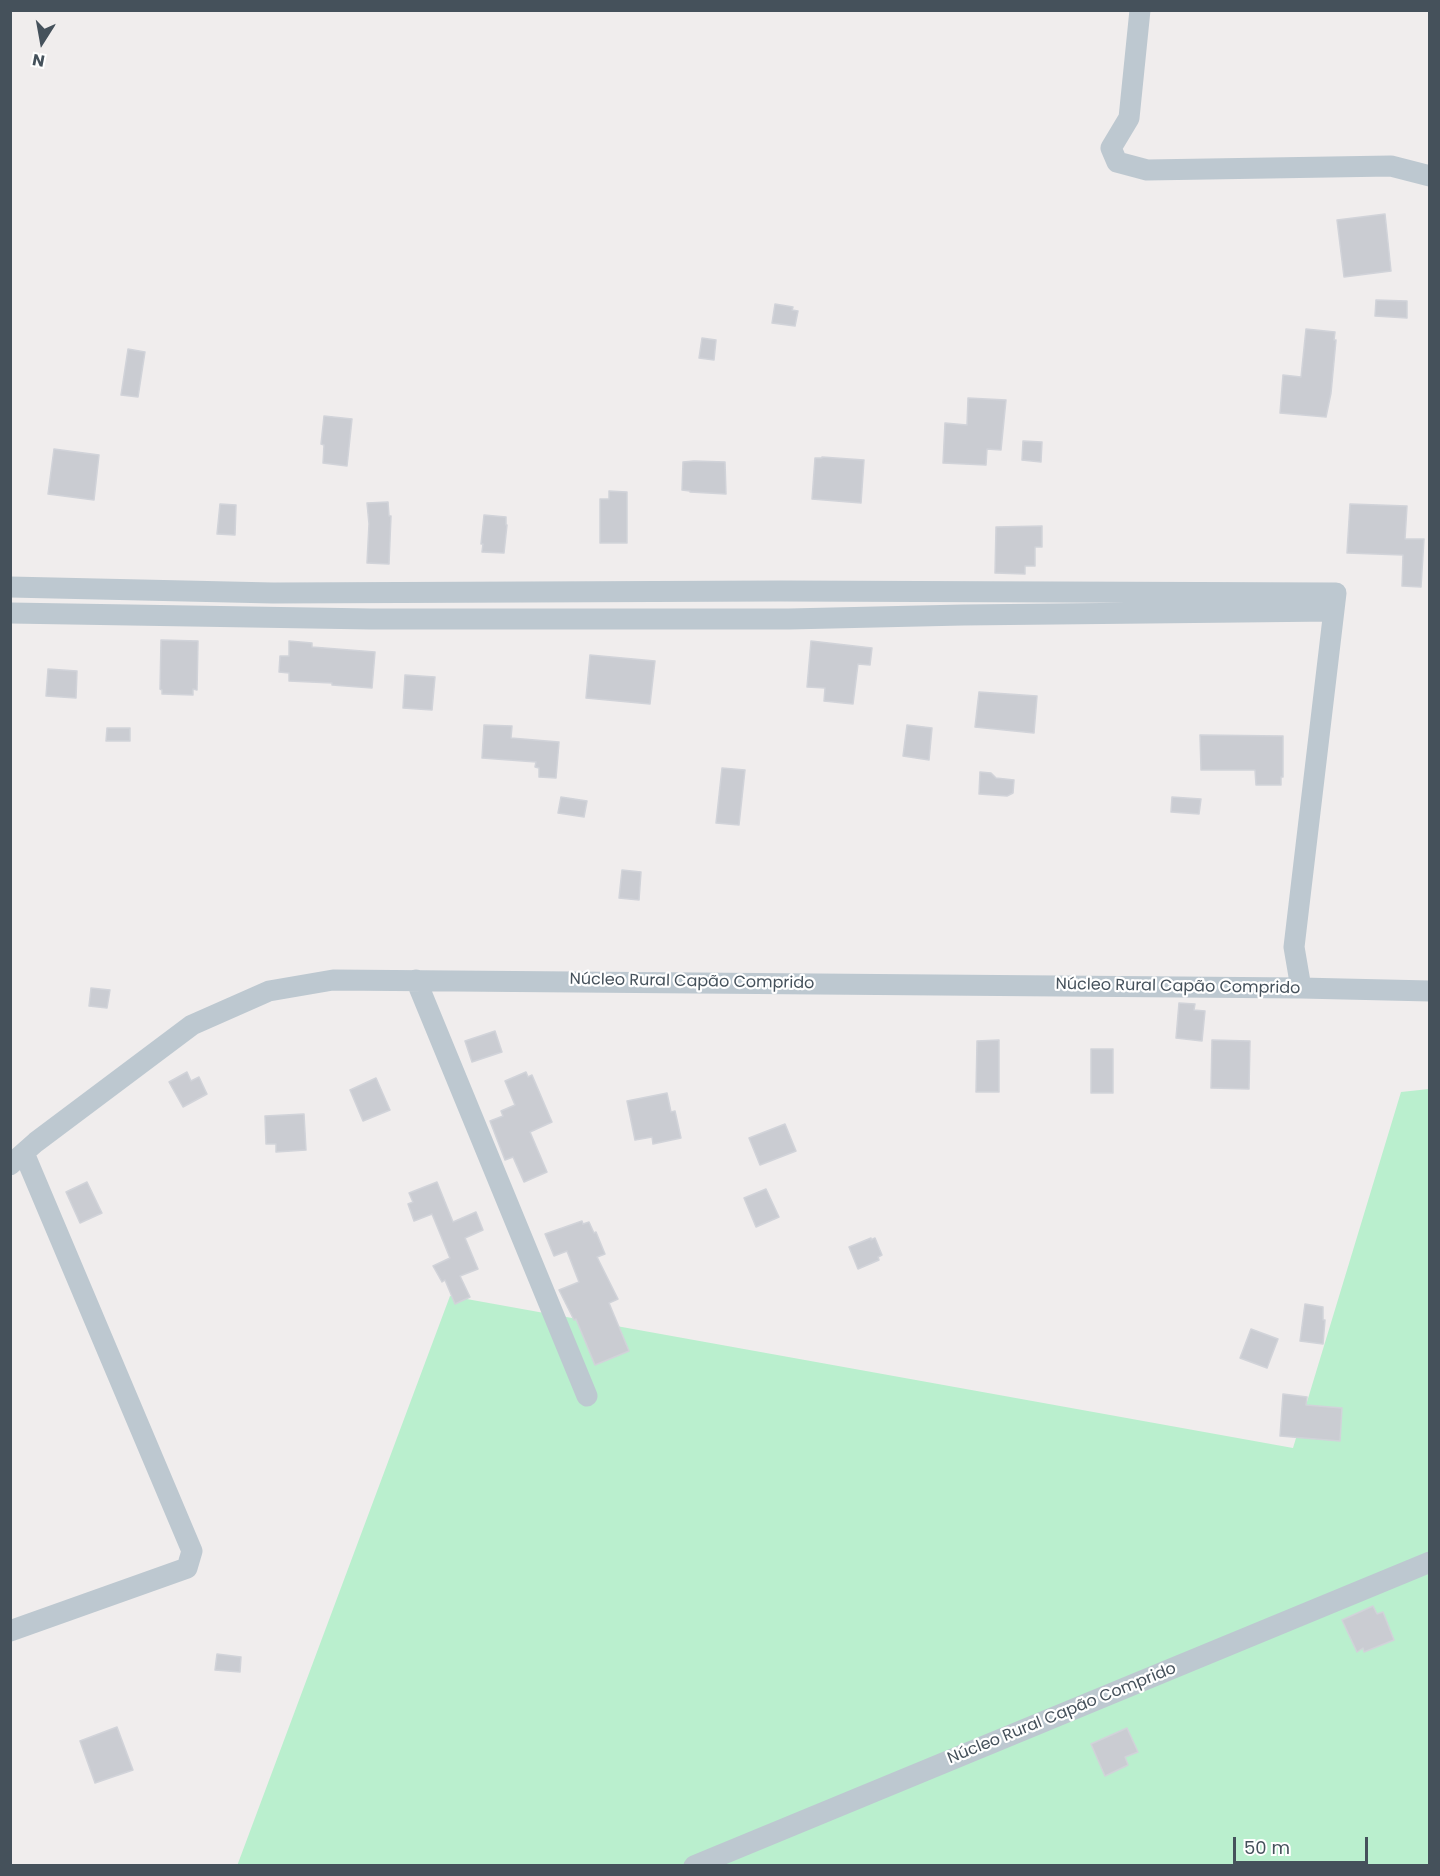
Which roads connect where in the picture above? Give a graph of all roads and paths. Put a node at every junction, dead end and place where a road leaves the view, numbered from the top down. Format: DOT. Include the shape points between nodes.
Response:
graph roads {
  1 [pos="1140,10"];
  2 [pos="1430,176"];
  3 [pos="10,587"];
  4 [pos="676,591"];
  5 [pos="1335,602"];
  6 [pos="10,614"];
  7 [pos="677,619"];
  8 [pos="416,980"];
  9 [pos="1301,988"];
  10 [pos="1430,991"];
  11 [pos="17,1159"];
  12 [pos="587,1396"];
  13 [pos="1430,1562"];
  14 [pos="10,1631"];
  15 [pos="694,1866"];
  1 -- 2 [label="street" via="1129,118 1111,148 1117,162 1147,170 1391,166"];
  3 -- 4 [label="street" via="273,593"];
  4 -- 5 [label="street"];
  4 -- 7 [label="street"];
  5 -- 7 [label="street" via="963,615"];
  5 -- 9 [label="street" via="1294,947"];
  6 -- 7 [label="street"];
  8 -- 9 [label="street, Núcleo Rural Capão Comprido"];
  8 -- 11 [label="street, Núcleo Rural Capão Comprido" via="333,980 269,991 192,1025"];
  8 -- 12 [label="street"];
  9 -- 10 [label="street, Núcleo Rural Capão Comprido"];
  11 -- 14 [label="street" via="192,1551 187,1568"];
  13 -- 15 [label="street, Núcleo Rural Capão Comprido"];
}
